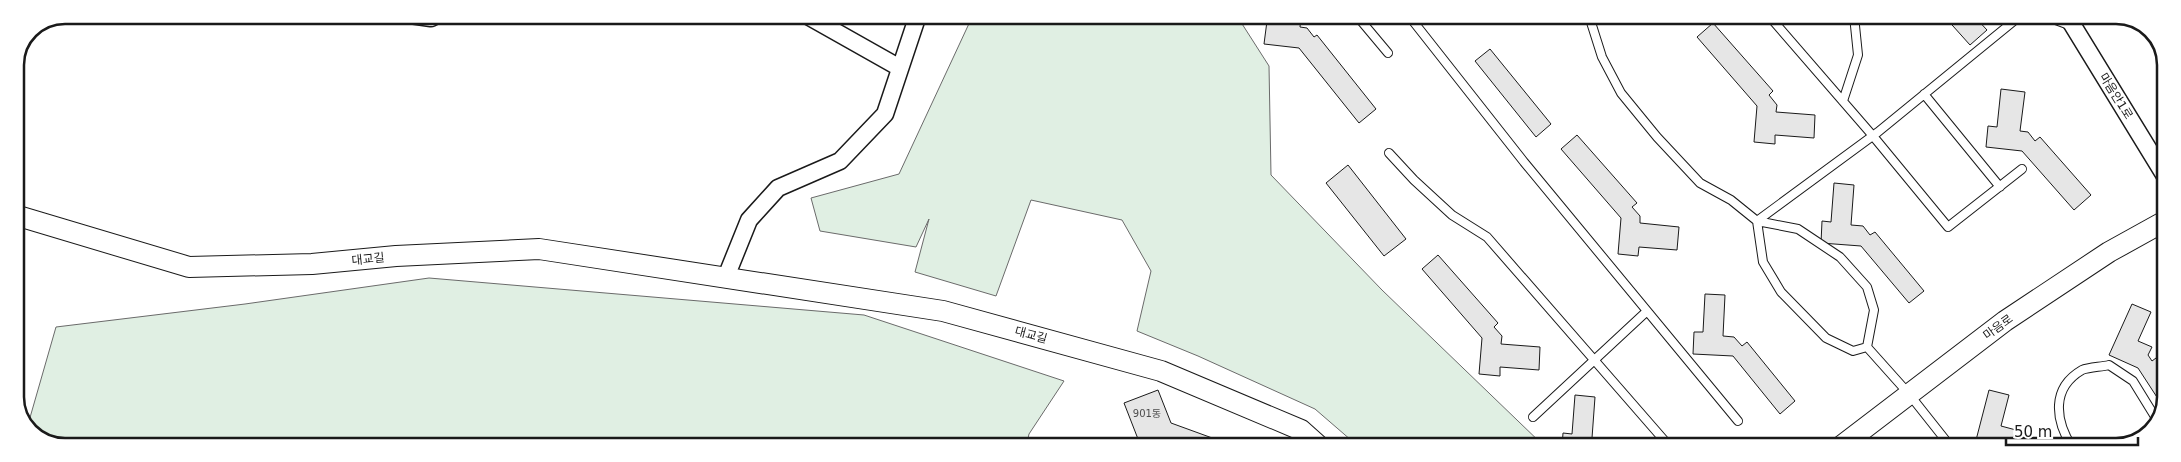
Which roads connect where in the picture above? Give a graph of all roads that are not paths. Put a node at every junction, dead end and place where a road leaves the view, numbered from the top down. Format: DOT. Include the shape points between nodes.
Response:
graph roads {
  1 [pos="822,24"];
  2 [pos="915,24"];
  3 [pos="1364,24"];
  4 [pos="1415,24"];
  5 [pos="1591,24"];
  6 [pos="1776,24"];
  7 [pos="1855,24"];
  8 [pos="2010,24"];
  9 [pos="2071,24"];
  10 [pos="1388,53"];
  11 [pos="900,68"];
  12 [pos="1924,94"];
  13 [pos="1843,101"];
  14 [pos="1873,136"];
  15 [pos="1388,153"];
  16 [pos="2157,163"];
  17 [pos="2022,169"];
  18 [pos="2000,186"];
  19 [pos="24,218"];
  20 [pos="1757,221"];
  21 [pos="2157,225"];
  22 [pos="726,277"];
  23 [pos="1646,312"];
  24 [pos="1867,347"];
  25 [pos="1594,360"];
  26 [pos="1909,394"];
  27 [pos="2153,414"];
  28 [pos="1533,417"];
  29 [pos="1738,421"];
  30 [pos="1310,438"];
  31 [pos="1662,438"];
  32 [pos="1852,438"];
  33 [pos="1944,438"];
  34 [pos="2066,438"];
  1 -- 11 [label="street"];
  2 -- 11 [label="street"];
  3 -- 10 [label="lane"];
  4 -- 23 [label="lane"];
  5 -- 20 [label="lane" via="1602,58 1621,93 1657,137 1700,183 1731,200"];
  6 -- 13 [label="lane"];
  7 -- 13 [label="lane" via="1858,55"];
  8 -- 12 [label="lane"];
  9 -- 16 [label="street, 마음안1로"];
  11 -- 22 [label="street" via="884,114 840,161 778,188 749,220"];
  12 -- 14 [label="lane"];
  12 -- 18 [label="lane"];
  13 -- 14 [label="lane"];
  14 -- 18 [label="lane" via="1948,228"];
  14 -- 20 [label="lane"];
  15 -- 25 [label="lane" via="1452,215 1487,238"];
  17 -- 18 [label="lane"];
  19 -- 22 [label="street, 대교길" via="189,267 312,264 539,249"];
  20 -- 24 [label="lane" via="1763,262 1781,292 1826,338 1853,351"];
  20 -- 24 [label="lane" via="1798,229 1840,257 1867,287 1874,310"];
  21 -- 26 [label="street, 마음로" via="2109,252 2013,316"];
  22 -- 30 [label="street, 대교길" via="943,311 1152,369 1301,430"];
  23 -- 25 [label="lane"];
  23 -- 29 [label="lane"];
  24 -- 26 [label="lane"];
  25 -- 28 [label="lane"];
  25 -- 31 [label="lane"];
  26 -- 32 [label="street, 마음로"];
  26 -- 33 [label="lane"];
  27 -- 34 [label="lane" via="2133,381 2109,366 2083,370 2061,390 2058,407"];
}
